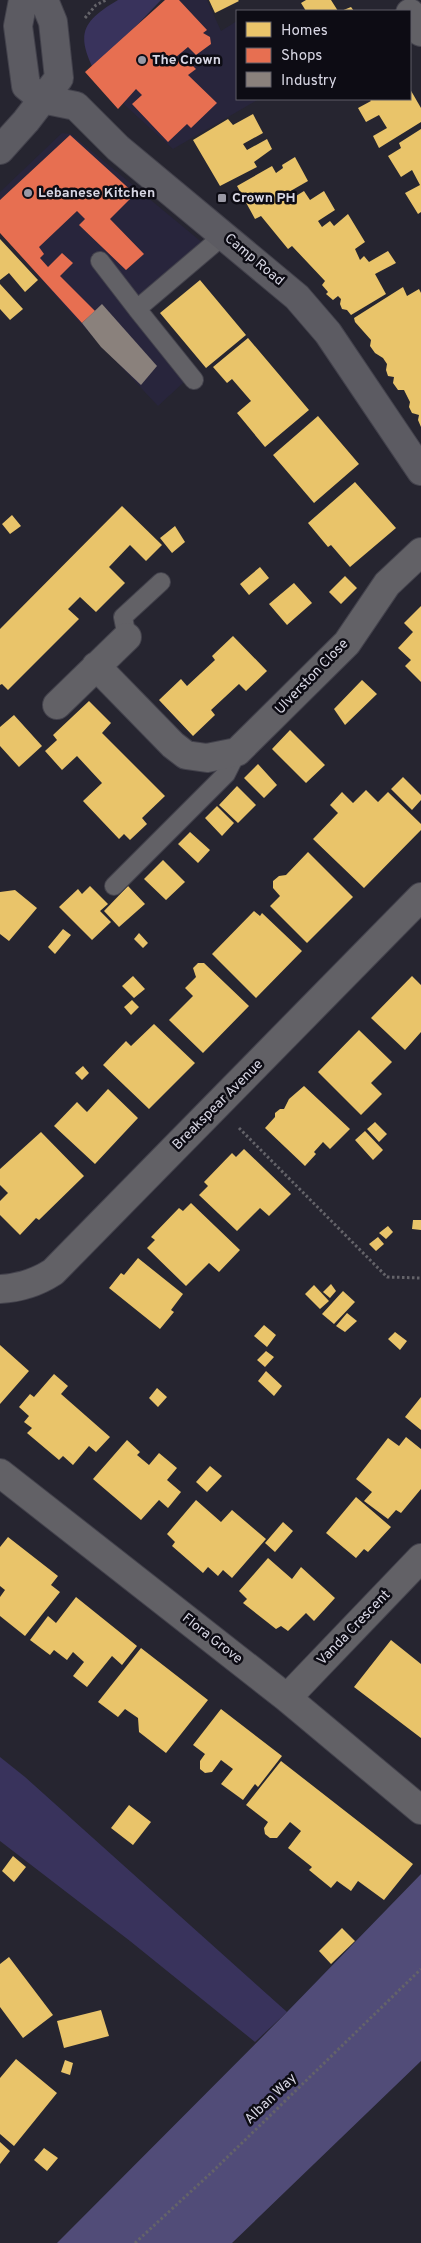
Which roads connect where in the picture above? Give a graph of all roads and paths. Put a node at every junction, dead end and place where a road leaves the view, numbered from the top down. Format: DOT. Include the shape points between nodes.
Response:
graph roads {
  1 [pos="23,0"];
  2 [pos="44,0"];
  3 [pos="411,15"];
  4 [pos="421,32"];
  5 [pos="42,99"];
  6 [pos="0,150"];
  7 [pos="224,236"];
  8 [pos="100,262"];
  9 [pos="137,309"];
  10 [pos="194,380"];
  11 [pos="421,471"];
  12 [pos="421,552"];
  13 [pos="161,582"];
  14 [pos="127,638"];
  15 [pos="96,666"];
  16 [pos="57,705"];
  17 [pos="237,752"];
  18 [pos="114,886"];
  19 [pos="421,897"];
  20 [pos="218,1106"];
  21 [pos="421,1278"];
  22 [pos="0,1289"];
  23 [pos="0,1473"];
  24 [pos="421,1558"];
  25 [pos="287,1698"];
  26 [pos="421,1810"];
  27 [pos="421,1968"];
  28 [pos="135,2243"];
  1 -- 5 [label="street" via="18,26 26,86"];
  2 -- 5 [label="street" via="53,22 59,78"];
  3 -- 4 [label="street"];
  5 -- 6 [label="street"];
  5 -- 7 [label="street, Camp Road" via="76,106 118,148"];
  7 -- 9 [label="lane"];
  7 -- 11 [label="street, Camp Road" via="297,297 328,333"];
  8 -- 9 [label="lane"];
  9 -- 10 [label="lane"];
  12 -- 17 [label="street, Ulverston Close" via="388,584 347,643"];
  13 -- 14 [label="lane" via="124,617"];
  14 -- 15 [label="street"];
  15 -- 16 [label="street"];
  15 -- 17 [label="street" via="186,755 206,758"];
  17 -- 18 [label="lane, Ulverston Close" via="226,774"];
  19 -- 20 [label="street, Breakspear Avenue"];
  20 -- 21 [label="path" via="387,1277"];
  20 -- 22 [label="street, Breakspear Avenue" via="53,1272 31,1284"];
  23 -- 25 [label="street, Flora Grove"];
  24 -- 25 [label="street, Vanda Crescent"];
  25 -- 26 [label="street, Flora Grove"];
  27 -- 28 [label="path, Alban Way"];
}
